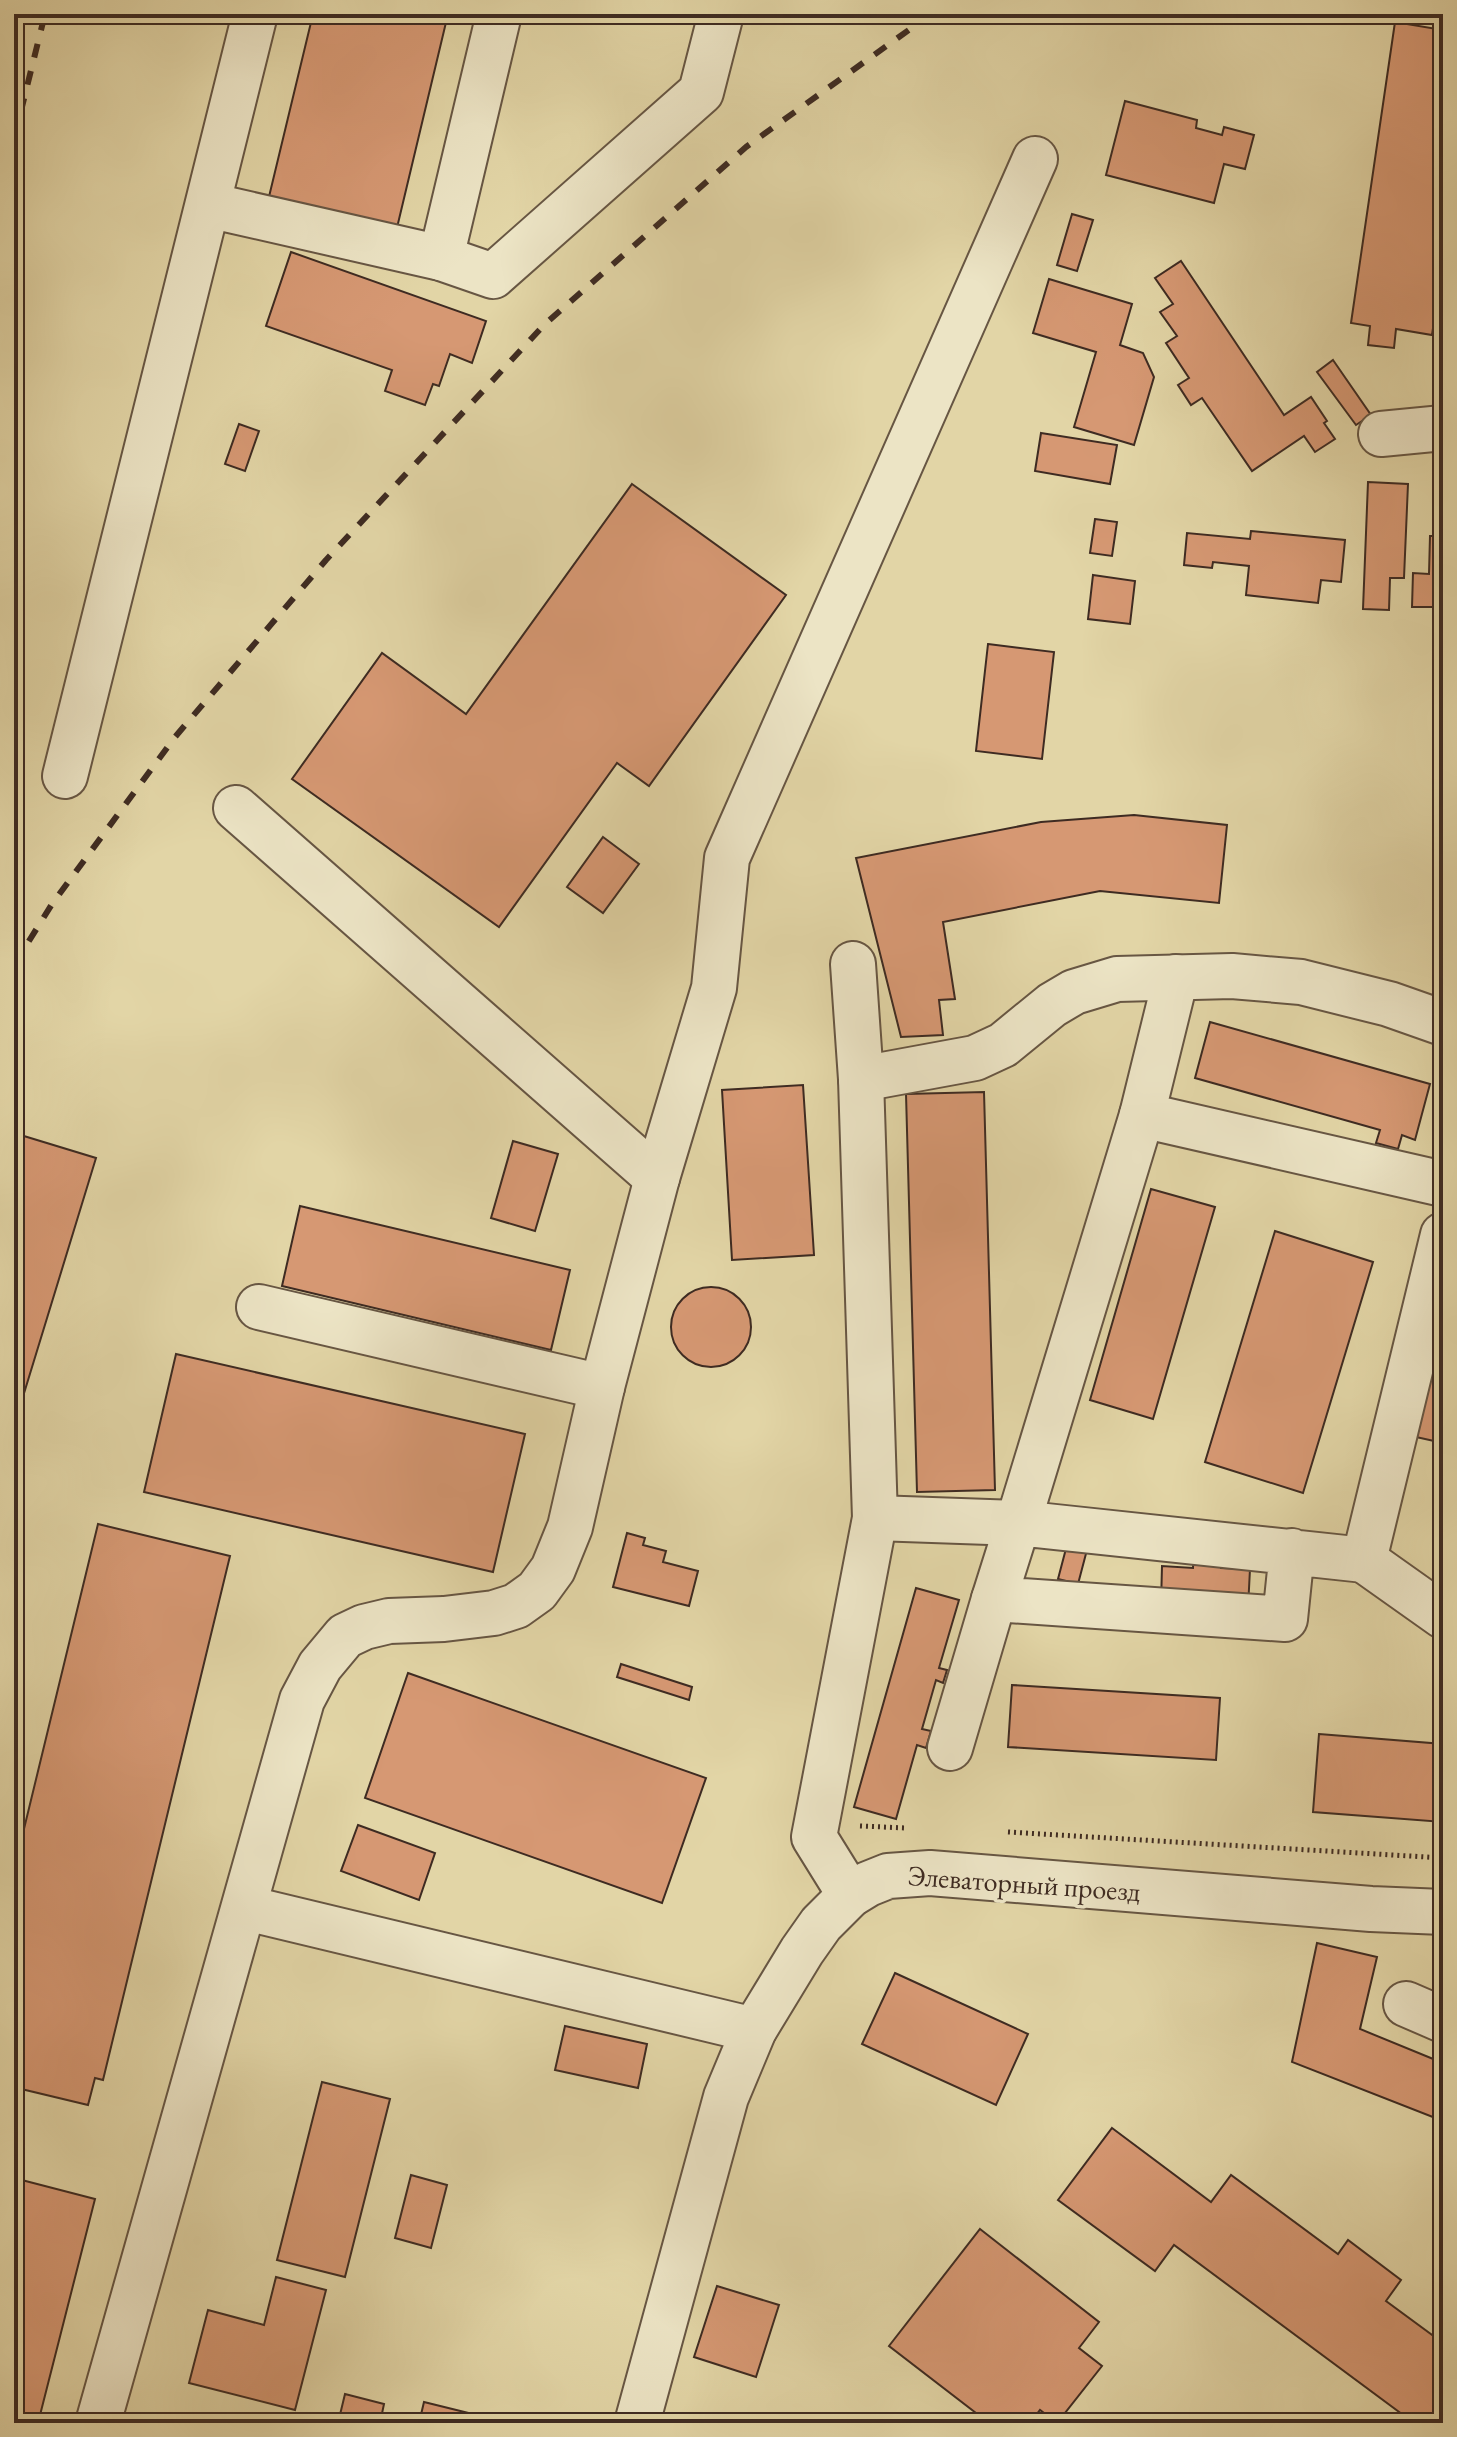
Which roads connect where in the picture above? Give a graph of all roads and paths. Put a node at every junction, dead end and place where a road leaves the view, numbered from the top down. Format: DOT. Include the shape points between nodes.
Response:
graph roads {
  1 [pos="255,14"];
  2 [pos="499,14"];
  3 [pos="721,14"];
  4 [pos="1035,159"];
  5 [pos="208,205"];
  6 [pos="441,258"];
  7 [pos="1442,424"];
  8 [pos="1381,434"];
  9 [pos="65,776"];
  10 [pos="236,808"];
  11 [pos="853,964"];
  12 [pos="1176,977"];
  13 [pos="1443,1023"];
  14 [pos="861,1079"];
  15 [pos="1142,1115"];
  16 [pos="657,1178"];
  17 [pos="1443,1184"];
  18 [pos="1443,1235"];
  19 [pos="259,1307"];
  20 [pos="602,1387"];
  21 [pos="875,1518"];
  22 [pos="1018,1523"];
  23 [pos="1292,1551"];
  24 [pos="1364,1560"];
  25 [pos="994,1599"];
  26 [pos="1443,1616"];
  27 [pos="950,1748"];
  28 [pos="815,1824"];
  29 [pos="908,1828"];
  30 [pos="1001,1832"];
  31 [pos="1443,1858"];
  32 [pos="850,1895"];
  33 [pos="246,1908"];
  34 [pos="1443,1912"];
  35 [pos="754,2030"];
  36 [pos="98,2423"];
  37 [pos="637,2423"];
  1 -- 5 [label="street"];
  2 -- 6 [label="street"];
  3 -- 6 [label="street" via="701,92 493,276"];
  4 -- 16 [label="street" via="727,858 714,988"];
  5 -- 6 [label="street"];
  5 -- 9 [label="street"];
  7 -- 8 [label="street"];
  10 -- 16 [label="street"];
  11 -- 14 [label="street"];
  12 -- 13 [label="street" via="1301,982"];
  12 -- 14 [label="street" via="1117,979 1074,992 1003,1045 975,1058"];
  12 -- 15 [label="street"];
  14 -- 21 [label="street"];
  15 -- 17 [label="street"];
  15 -- 22 [label="street"];
  16 -- 20 [label="street"];
  18 -- 24 [label="street"];
  19 -- 20 [label="street"];
  20 -- 33 [label="street" via="570,1527 553,1569 537,1591 494,1613 364,1627 345,1636 325,1658 302,1700"];
  21 -- 22 [label="street"];
  21 -- 28 [label="street"];
  22 -- 23 [label="street"];
  22 -- 25 [label="street"];
  23 -- 24 [label="street"];
  23 -- 25 [label="street" via="1285,1619"];
  24 -- 26 [label="street"];
  25 -- 27 [label="street"];
  28 -- 29 [label="path"];
  28 -- 32 [label="street" via="814,1837"];
  30 -- 31 [label="path"];
  32 -- 34 [label="street, Элеваторный проезд" via="888,1876 930,1873"];
  32 -- 35 [label="street, Элеваторный проезд" via="821,1924"];
  33 -- 35 [label="street"];
  33 -- 36 [label="street"];
  35 -- 37 [label="street, Элеваторный проезд" via="726,2097"];
}
